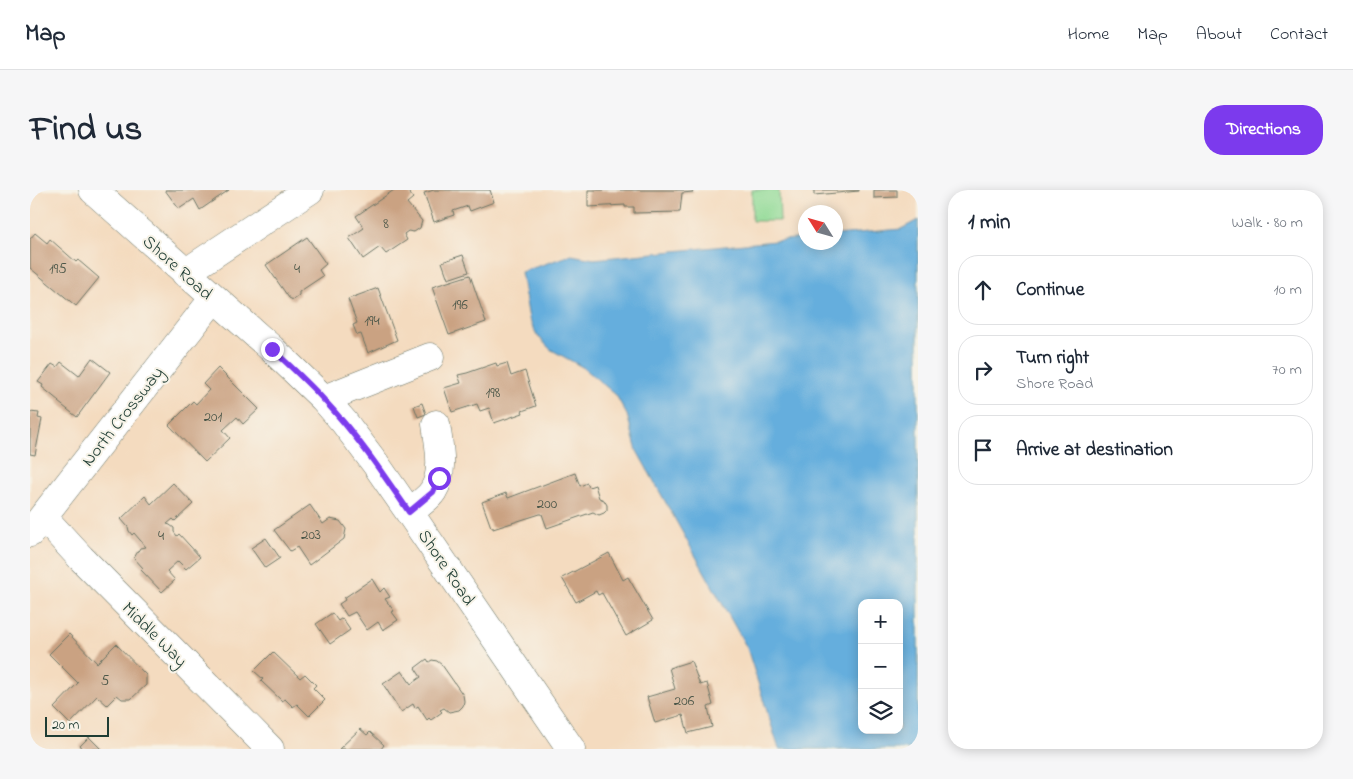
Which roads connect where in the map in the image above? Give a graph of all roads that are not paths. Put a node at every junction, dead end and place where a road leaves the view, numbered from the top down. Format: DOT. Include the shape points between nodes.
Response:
graph roads {
  1 [pos="93,190"];
  2 [pos="310,190"];
  3 [pos="186,274"];
  4 [pos="214,298"];
  5 [pos="430,357"];
  6 [pos="324,400"];
  7 [pos="436,424"];
  8 [pos="409,512"];
  9 [pos="37,525"];
  10 [pos="270,749"];
  11 [pos="571,749"];
  1 -- 3 [label="street, Shore Road"];
  2 -- 3 [label="street"];
  3 -- 4 [label="street, Shore Road"];
  4 -- 6 [label="street, Shore Road"];
  4 -- 9 [label="street, North Crossway"];
  5 -- 6 [label="street"];
  6 -- 8 [label="street, Shore Road" via="375,463"];
  7 -- 8 [label="street" via="439,478 433,492"];
  8 -- 11 [label="street, Shore Road"];
  9 -- 10 [label="street, Middle Way" via="81,558"];
}
